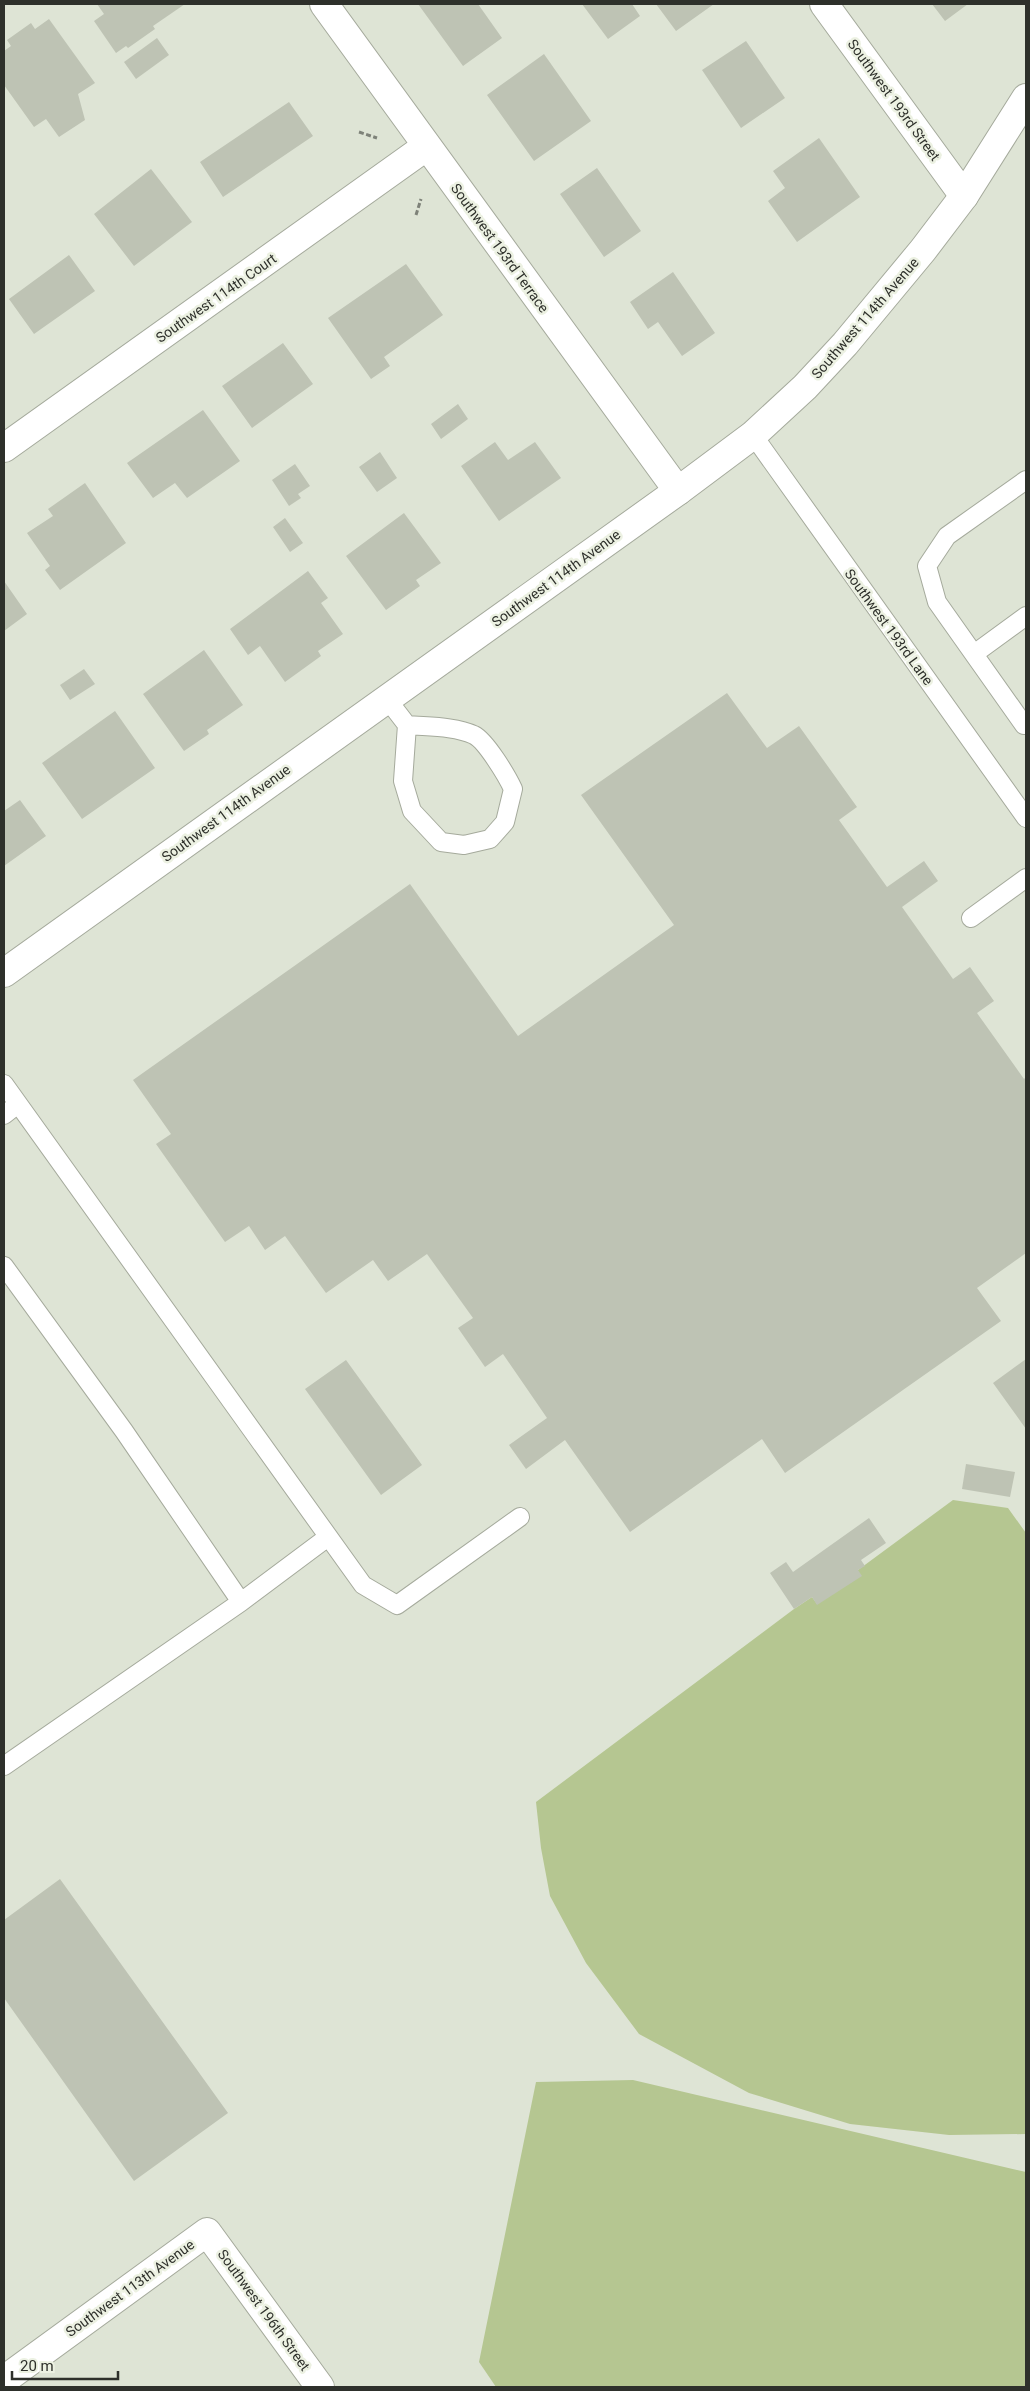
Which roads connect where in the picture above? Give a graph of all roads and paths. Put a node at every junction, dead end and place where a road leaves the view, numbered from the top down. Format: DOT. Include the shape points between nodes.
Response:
graph roads {
  1 [pos="324,4"];
  2 [pos="824,4"];
  3 [pos="1026,98"];
  4 [pos="359,132"];
  5 [pos="377,138"];
  6 [pos="427,146"];
  7 [pos="964,196"];
  8 [pos="420,199"];
  9 [pos="416,215"];
  10 [pos="752,435"];
  11 [pos="4,448"];
  12 [pos="1026,480"];
  13 [pos="678,491"];
  14 [pos="1026,616"];
  15 [pos="974,654"];
  16 [pos="387,699"];
  17 [pos="407,725"];
  18 [pos="1026,725"];
  19 [pos="1026,818"];
  20 [pos="1026,878"];
  21 [pos="971,918"];
  22 [pos="4,973"];
  23 [pos="4,1084"];
  24 [pos="18,1104"];
  25 [pos="4,1115"];
  26 [pos="4,1266"];
  27 [pos="520,1517"];
  28 [pos="328,1537"];
  29 [pos="241,1602"];
  30 [pos="4,1766"];
  31 [pos="207,2232"];
  32 [pos="4,2380"];
  33 [pos="320,2387"];
  1 -- 6 [label="street, Southwest 193rd Terrace"];
  2 -- 7 [label="street, Southwest 193rd Street"];
  3 -- 7 [label="street, Southwest 114th Avenue"];
  4 -- 5 [label="path"];
  6 -- 11 [label="street, Southwest 114th Court"];
  6 -- 13 [label="street, Southwest 193rd Terrace"];
  7 -- 10 [label="street, Southwest 114th Avenue" via="924,250 845,344 805,387"];
  8 -- 9 [label="path"];
  10 -- 13 [label="street, Southwest 114th Avenue"];
  10 -- 19 [label="lane, Southwest 193rd Lane"];
  12 -- 15 [label="lane" via="947,536 927,566 937,602"];
  13 -- 16 [label="street, Southwest 114th Avenue"];
  14 -- 15 [label="lane"];
  15 -- 18 [label="lane"];
  16 -- 17 [label="lane"];
  16 -- 22 [label="street, Southwest 114th Avenue"];
  17 -- 17 [label="lane" via="403,781 412,811 441,842 464,845 490,839 505,822 513,789 499,763 475,735 445,728"];
  20 -- 21 [label="lane"];
  23 -- 24 [label="lane"];
  24 -- 25 [label="lane"];
  24 -- 28 [label="lane"];
  26 -- 29 [label="lane" via="124,1431"];
  27 -- 28 [label="lane" via="397,1605 363,1585"];
  28 -- 29 [label="lane"];
  29 -- 30 [label="lane"];
  31 -- 32 [label="street, Southwest 113th Avenue"];
  31 -- 33 [label="street, Southwest 196th Street"];
}
